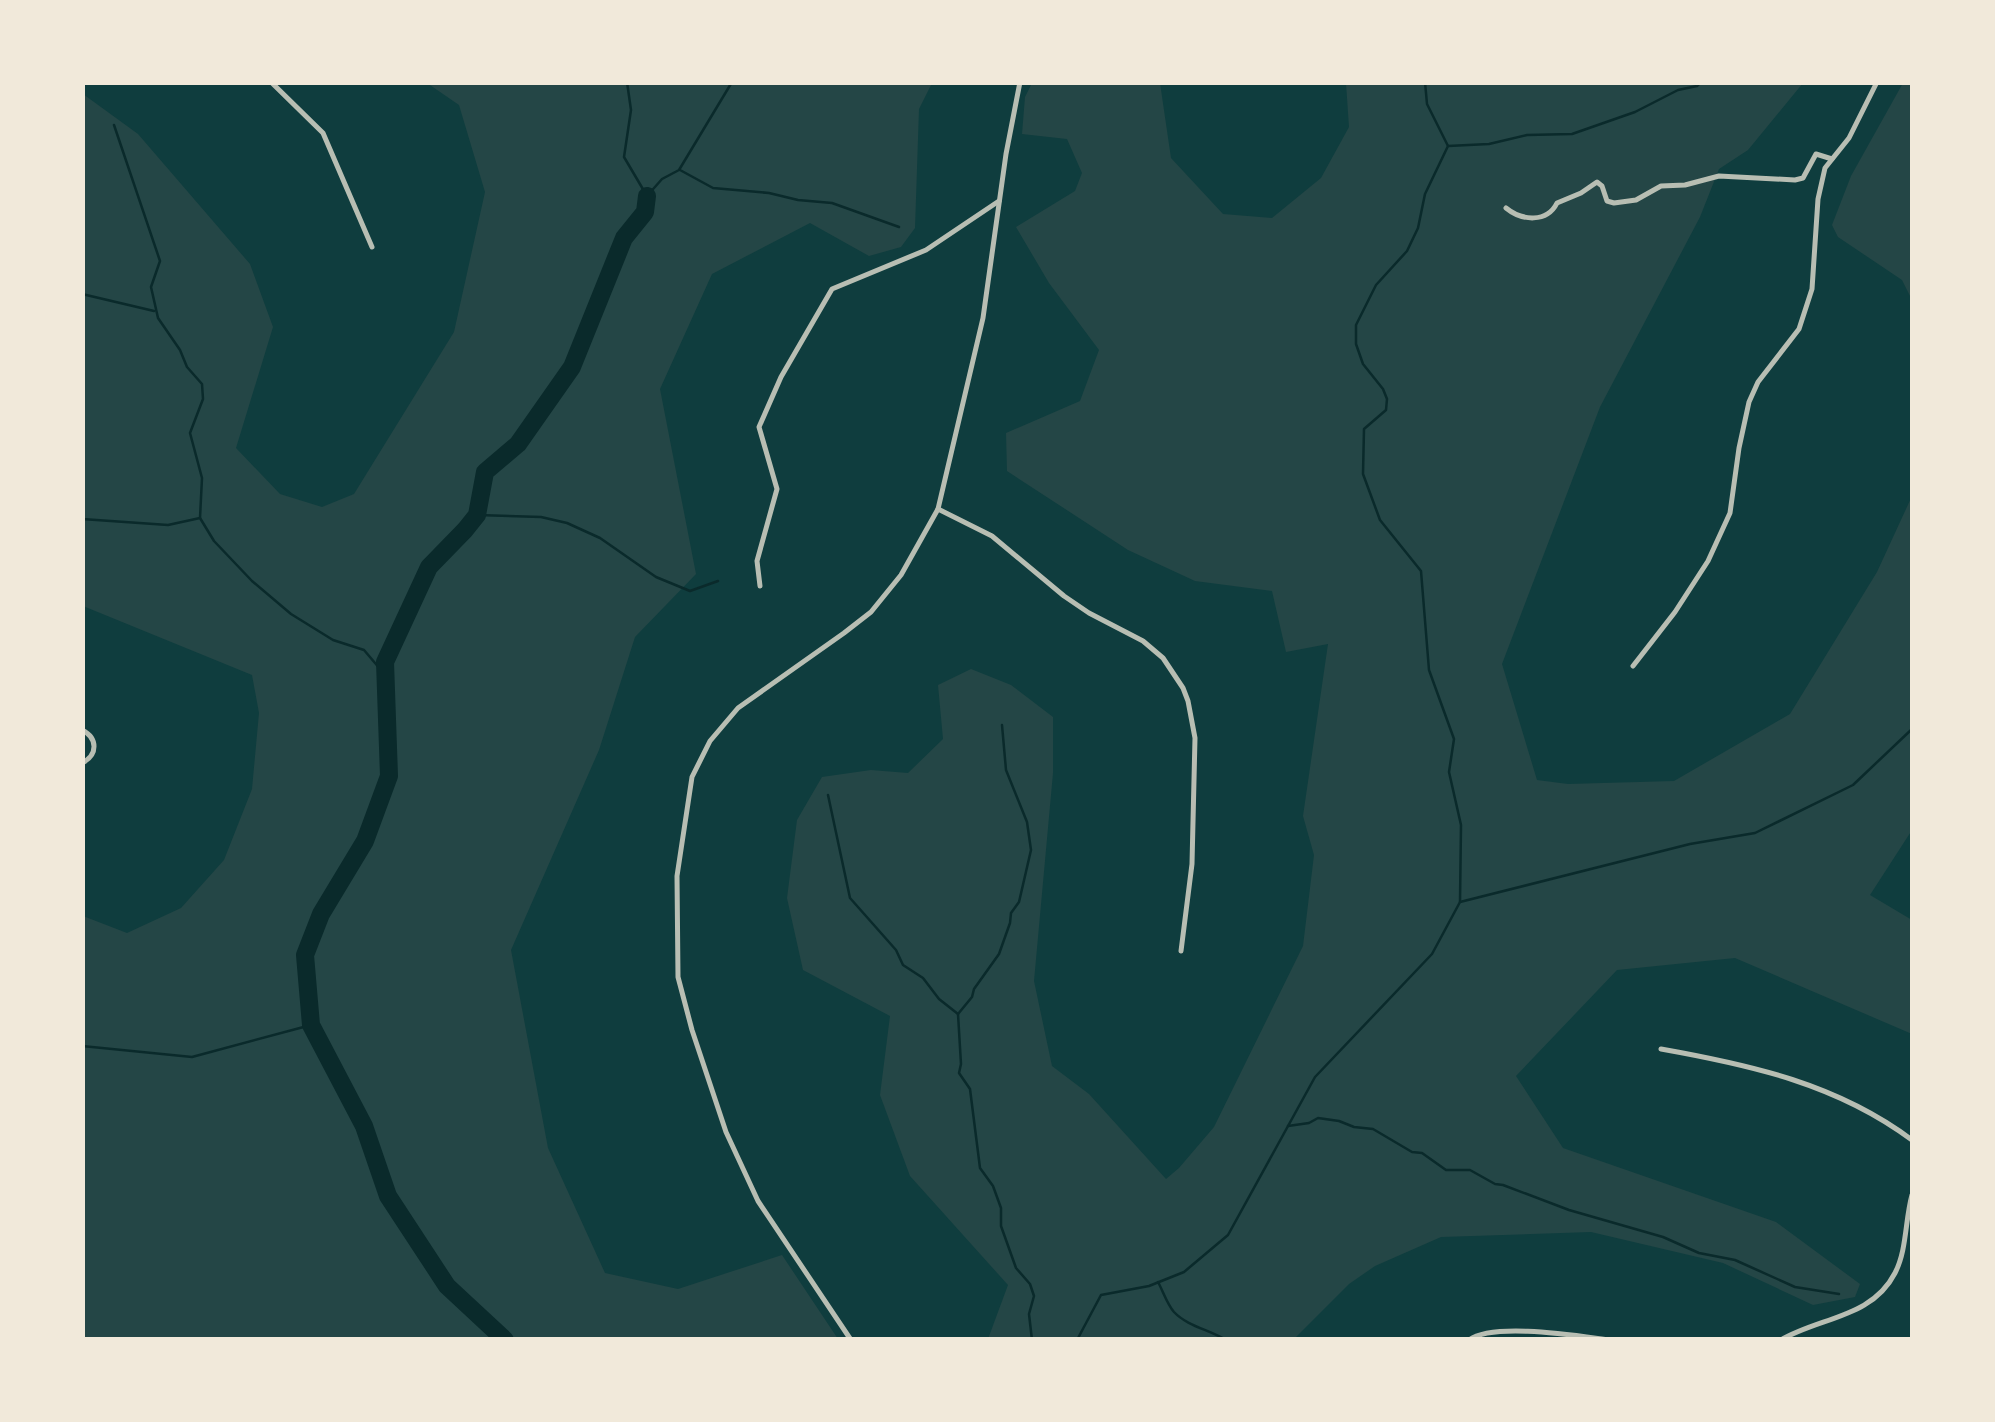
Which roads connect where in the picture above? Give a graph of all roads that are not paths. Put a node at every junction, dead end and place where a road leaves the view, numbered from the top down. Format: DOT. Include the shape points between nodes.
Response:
graph roads {
  1 [pos="271,82"];
  2 [pos="1020,82"];
  3 [pos="1876,82"];
  4 [pos="1832,159"];
  5 [pos="999,201"];
  6 [pos="1506,208"];
  7 [pos="372,247"];
  8 [pos="938,509"];
  9 [pos="760,586"];
  10 [pos="1633,666"];
  11 [pos="82,730"];
  12 [pos="82,763"];
  13 [pos="1181,952"];
  14 [pos="1661,1049"];
  15 [pos="1912,1140"];
  16 [pos="1912,1195"];
  17 [pos="851,1340"];
  18 [pos="1469,1340"];
  19 [pos="1610,1340"];
  20 [pos="1781,1340"];
  1 -- 7 [label="street" via="323,133"];
  2 -- 5 [label="street"];
  3 -- 4 [label="street"];
  4 -- 6 [label="street" via="1816,154 1795,180 1719,176 1661,186 1614,204 1597,182 1556,203 1547,216 1523,218"];
  4 -- 10 [label="street" via="1818,199 1812,289 1800,330 1749,402 1730,513 1708,561"];
  5 -- 8 [label="street" via="984,318"];
  5 -- 9 [label="street" via="926,250 832,289 760,427 777,489 756,561"];
  8 -- 13 [label="street" via="992,536 1064,596 1144,641 1183,688 1195,738 1192,864"];
  8 -- 17 [label="street" via="871,612 738,708 710,740 692,778 678,876 678,976 726,1132 758,1201"];
  11 -- 12 [label="street" via="95,746"];
  14 -- 15 [label="street" via="1741,1063 1809,1085 1883,1118"];
  16 -- 20 [label="street" via="1900,1258 1884,1289 1857,1311"];
  18 -- 19 [label="street" via="1496,1332"];
}
